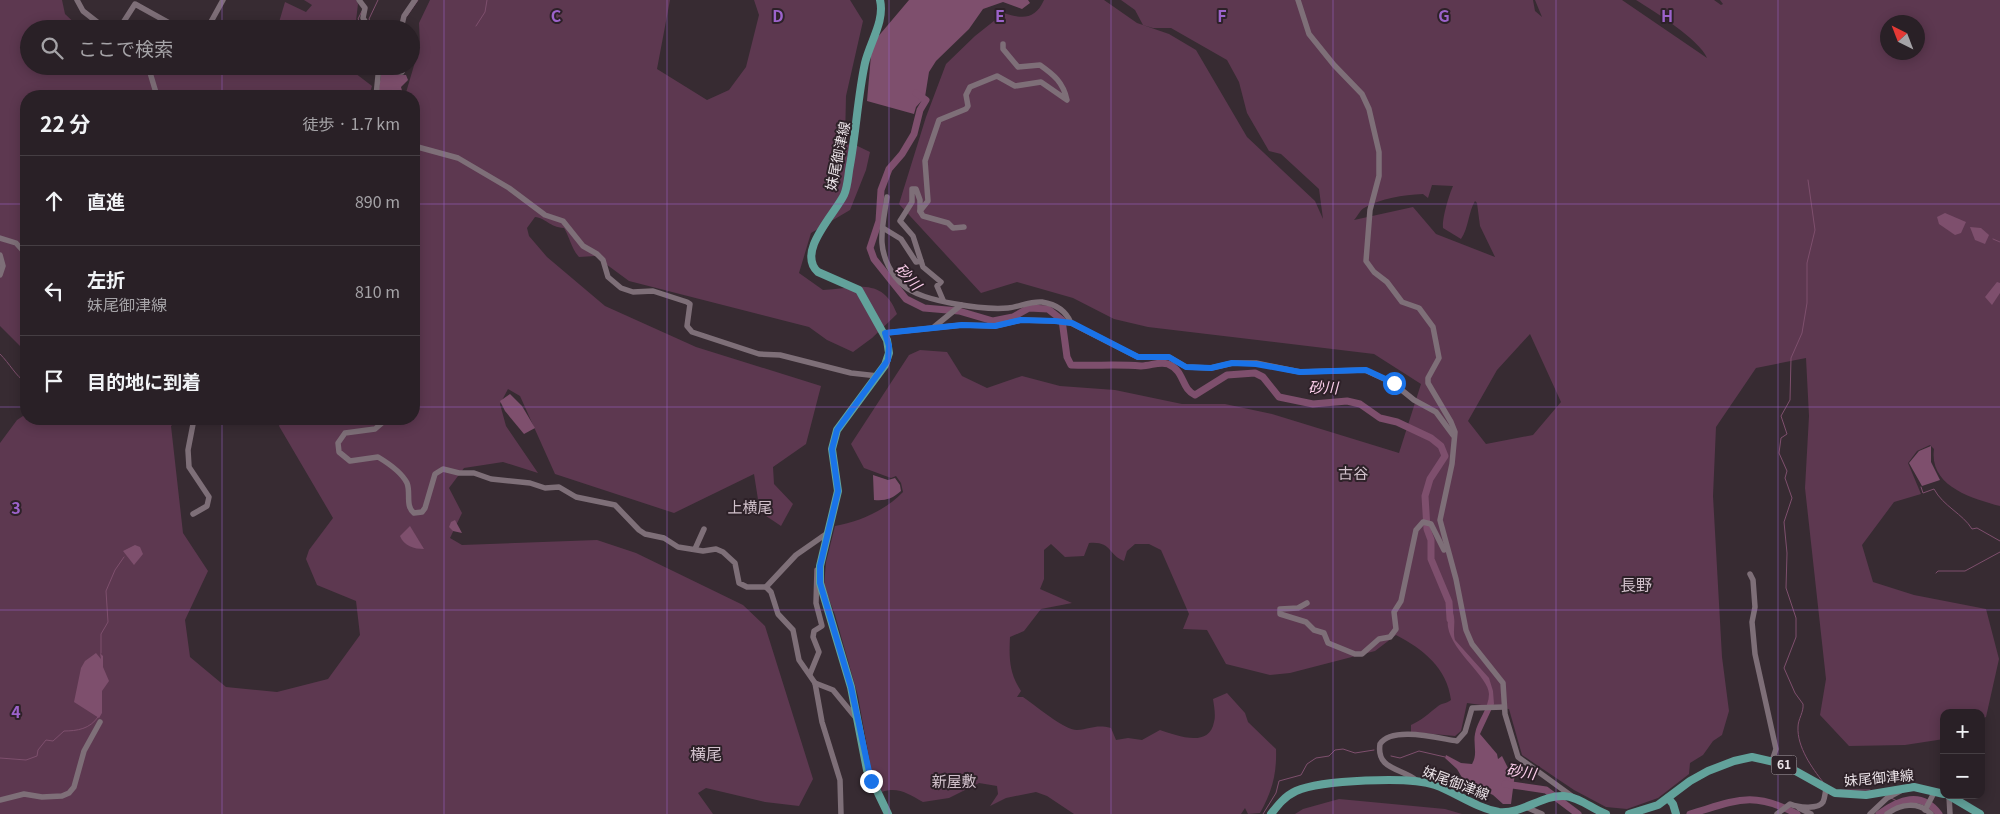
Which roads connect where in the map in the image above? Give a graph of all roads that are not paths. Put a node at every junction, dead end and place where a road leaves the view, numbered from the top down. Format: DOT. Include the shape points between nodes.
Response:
graph roads {
  1 [pos="77,0"];
  2 [pos="223,0"];
  3 [pos="359,0"];
  4 [pos="415,0"];
  5 [pos="880,0"];
  6 [pos="1298,0"];
  7 [pos="94,20"];
  8 [pos="125,20"];
  9 [pos="164,20"];
  10 [pos="212,20"];
  11 [pos="364,20"];
  12 [pos="403,20"];
  13 [pos="1003,44"];
  14 [pos="151,75"];
  15 [pos="379,75"];
  16 [pos="155,90"];
  17 [pos="377,90"];
  18 [pos="420,148"];
  19 [pos="887,198"];
  20 [pos="920,211"];
  21 [pos="964,227"];
  22 [pos="883,228"];
  23 [pos="0,238"];
  24 [pos="20,247"];
  25 [pos="0,255"];
  26 [pos="921,261"];
  27 [pos="0,275"];
  28 [pos="943,300"];
  29 [pos="960,306"];
  30 [pos="1069,323"];
  31 [pos="933,328"];
  32 [pos="885,333"];
  33 [pos="878,376"];
  34 [pos="193,425"];
  35 [pos="379,425"];
  36 [pos="1454,436"];
  37 [pos="193,514"];
  38 [pos="704,529"];
  39 [pos="828,532"];
  40 [pos="695,549"];
  41 [pos="1448,555"];
  42 [pos="820,566"];
  43 [pos="1750,574"];
  44 [pos="766,587"];
  45 [pos="1307,604"];
  46 [pos="810,674"];
  47 [pos="815,683"];
  48 [pos="1504,707"];
  49 [pos="858,720"];
  50 [pos="100,722"];
  51 [pos="1772,761"];
  52 [pos="1416,780"];
  53 [pos="1904,788"];
  54 [pos="1826,789"];
  55 [pos="1935,790"];
  56 [pos="1940,792"];
  57 [pos="1872,793"];
  58 [pos="1574,798"];
  59 [pos="1668,798"];
  60 [pos="1887,798"];
  61 [pos="1949,799"];
  62 [pos="1956,799"];
  63 [pos="0,800"];
  64 [pos="1797,807"];
  65 [pos="1528,808"];
  66 [pos="1925,810"];
  67 [pos="1779,813"];
  68 [pos="841,814"];
  69 [pos="888,814"];
  70 [pos="1271,814"];
  71 [pos="1542,814"];
  72 [pos="1606,814"];
  73 [pos="1629,814"];
  74 [pos="1676,814"];
  75 [pos="1787,814"];
  76 [pos="1812,814"];
  77 [pos="1870,814"];
  78 [pos="1887,814"];
  79 [pos="1931,814"];
  80 [pos="1950,814"];
  81 [pos="1980,814"];
  1 -- 7 [label="street" via="83,11"];
  2 -- 10 [label="street"];
  3 -- 11 [label="street" via="364,8"];
  4 -- 12 [label="street"];
  5 -- 32 [label="main road, 妹尾御津線" via="881,12 865,63 846,189 810,257 813,268 818,272 859,290"];
  6 -- 36 [label="street" via="1309,34 1362,94 1369,109 1379,152 1379,176 1369,218 1366,261 1402,302 1419,308 1433,328 1439,358 1428,383 1451,422"];
  8 -- 9 [label="street" via="135,4"];
  13 -- 20 [label="street" via="1003,49 1018,67 1040,65 1058,78 1067,100 1041,82 1015,86 997,76 970,87 966,95 966,109 938,123 925,161 930,197"];
  14 -- 16 [label="street"];
  15 -- 17 [label="street"];
  18 -- 33 [label="street" via="458,158 509,188 545,215 563,221 583,246 598,254 608,277 621,288 633,292 652,291 690,304 687,326 692,332 758,354 780,355 851,373"];
  19 -- 22 [label="street"];
  20 -- 21 [label="street" via="924,216 948,223 953,228"];
  20 -- 26 [label="street" via="920,200 914,188 912,202 900,221 913,236"];
  22 -- 26 [label="street" via="901,239 916,262"];
  22 -- 28 [label="street" via="884,255 894,274 916,293"];
  23 -- 24 [label="street"];
  25 -- 27 [label="street" via="3,266"];
  26 -- 28 [label="street" via="941,282 937,286"];
  28 -- 29 [label="street"];
  29 -- 30 [label="street" via="1009,308 1042,302 1061,310"];
  29 -- 31 [label="street"];
  30 -- 31 [label="street" via="1031,320 995,326"];
  30 -- 36 [label="street" via="1138,357 1169,357 1186,367 1211,368 1232,363 1300,372 1366,370 1394,383 1414,400 1436,412"];
  31 -- 32 [label="street"];
  32 -- 33 [label="main road, 妹尾御津線" via="889,354"];
  33 -- 39 [label="main road, 妹尾御津線" via="837,430 832,449 838,491"];
  34 -- 37 [label="street" via="188,450 189,467 209,497 207,506"];
  35 -- 40 [label="street" via="345,433 338,443 339,452 350,461 378,457 402,476 408,486 409,507 414,513 425,508 435,474 443,469 545,488 559,487 576,497 610,502 620,507 645,534 664,538 678,547"];
  36 -- 41 [label="street" via="1452,464 1440,514"];
  38 -- 40 [label="street"];
  39 -- 42 [label="main road, 妹尾御津線"];
  39 -- 44 [label="street" via="796,556"];
  40 -- 44 [label="street" via="723,552 735,563 741,586"];
  41 -- 45 [label="street" via="1437,533 1426,522 1416,530 1401,601 1394,612 1396,629 1362,654 1328,643 1324,633 1314,630 1306,622 1280,614 1280,609"];
  41 -- 48 [label="street" via="1466,630 1480,656 1501,678"];
  42 -- 46 [label="street" via="816,578 816,603 822,626 814,631 819,652"];
  42 -- 49 [label="main road, 妹尾御津線" via="823,594"];
  43 -- 51 [label="street" via="1755,607 1752,622 1755,654 1776,749"];
  44 -- 46 [label="street" via="771,592 778,614 793,630 799,660"];
  46 -- 47 [label="street"];
  47 -- 49 [label="street" via="833,690"];
  47 -- 68 [label="street" via="822,722 840,780"];
  48 -- 52 [label="street" via="1472,708 1465,732 1457,741 1402,734 1382,741 1380,754 1387,766"];
  48 -- 58 [label="street" via="1518,757"];
  49 -- 69 [label="main road, 妹尾御津線" via="869,776"];
  50 -- 63 [label="street" via="84,751 74,787 69,793 42,797 24,794"];
  51 -- 54 [label="main road, 妹尾御津線 / 61" via="1796,770"];
  51 -- 59 [label="main road, 妹尾御津線 / 61" via="1752,757 1734,761 1695,778"];
  52 -- 65 [label="main road, 妹尾御津線" via="1499,812"];
  52 -- 70 [label="main road, 妹尾御津線" via="1302,788 1283,799"];
  53 -- 55 [label="main road, 妹尾御津線 / 61"];
  53 -- 57 [label="main road, 妹尾御津線 / 61"];
  53 -- 60 [label="street"];
  54 -- 57 [label="main road, 妹尾御津線 / 61" via="1852,796"];
  54 -- 64 [label="street" via="1820,805"];
  55 -- 56 [label="main road, 妹尾御津線 / 61"];
  55 -- 66 [label="street"];
  57 -- 60 [label="street"];
  58 -- 65 [label="main road, 妹尾御津線" via="1550,798"];
  58 -- 72 [label="main road, 妹尾御津線"];
  59 -- 73 [label="main road, 妹尾御津線 / 61" via="1653,807"];
  59 -- 74 [label="main road"];
  60 -- 77 [label="street"];
  61 -- 80 [label="street"];
  62 -- 81 [label="main road"];
  64 -- 67 [label="street" via="1788,805"];
  64 -- 76 [label="street"];
  65 -- 71 [label="street"];
  66 -- 78 [label="street" via="1904,805"];
  66 -- 79 [label="street"];
  67 -- 75 [label="street"];
}
